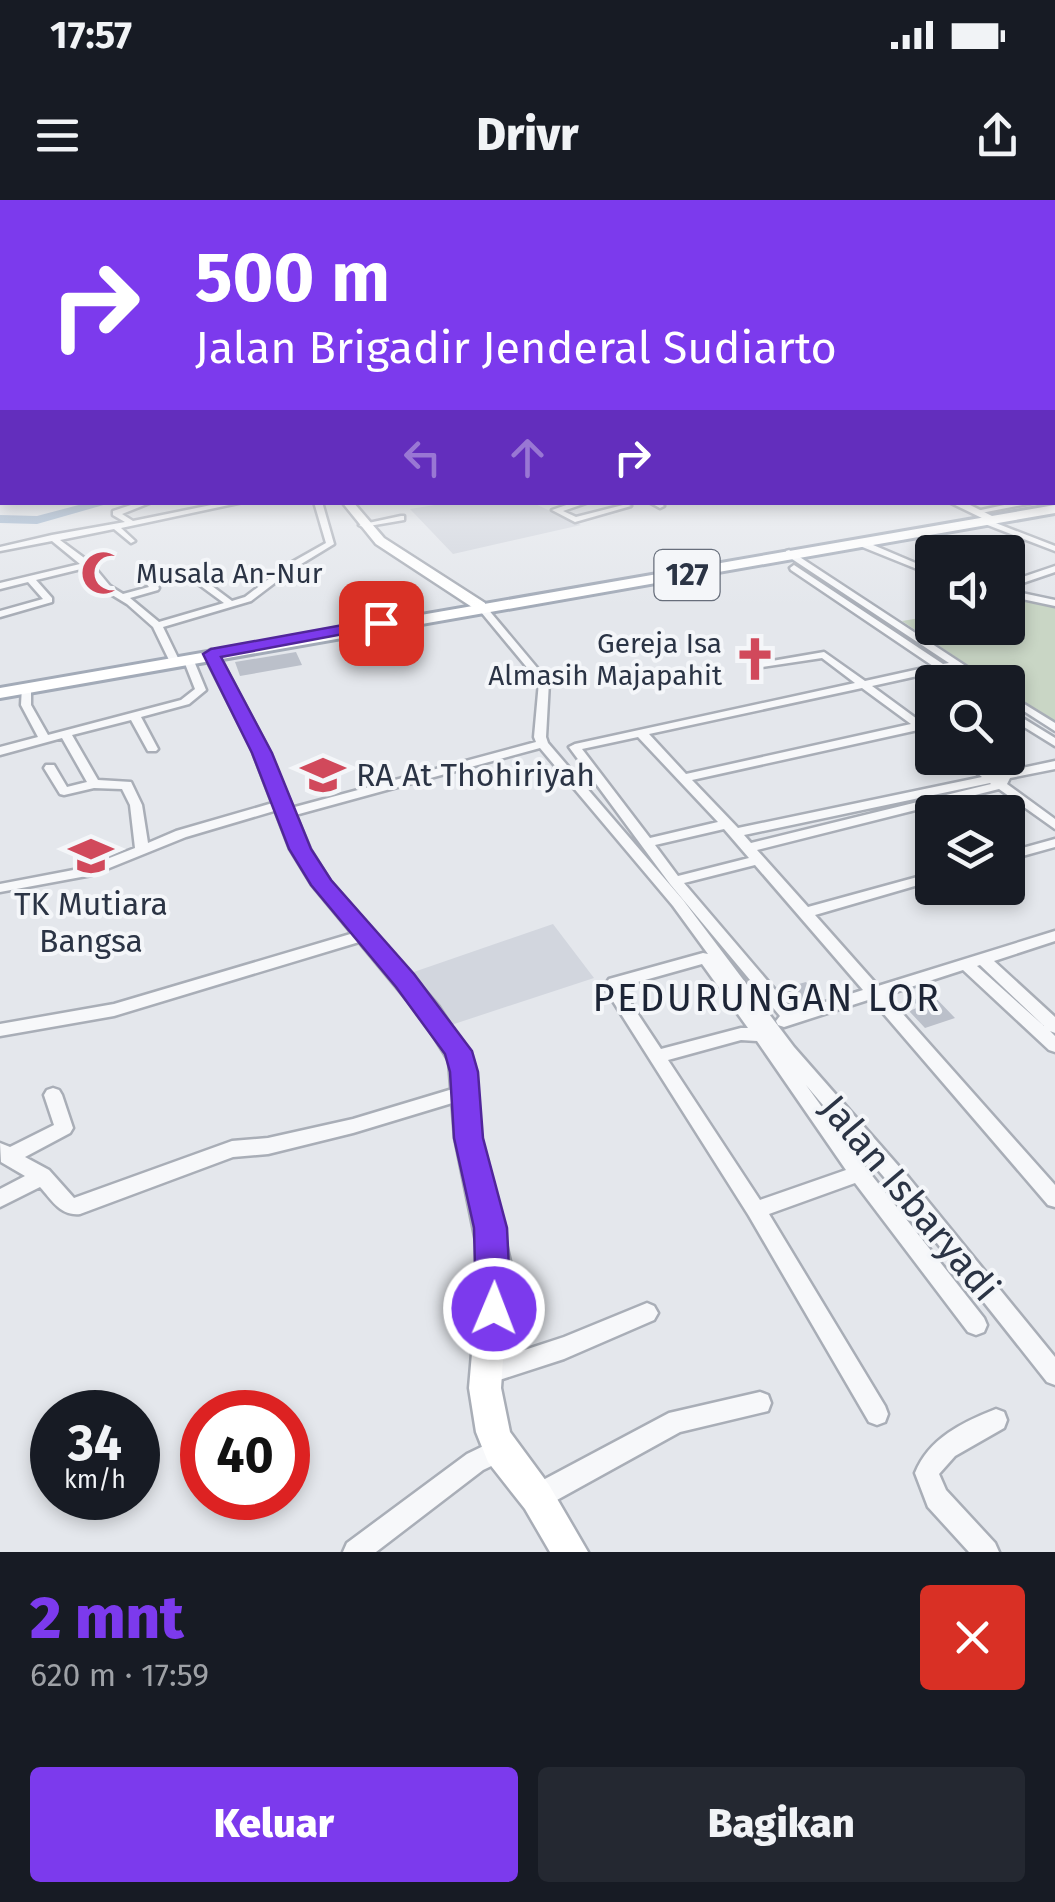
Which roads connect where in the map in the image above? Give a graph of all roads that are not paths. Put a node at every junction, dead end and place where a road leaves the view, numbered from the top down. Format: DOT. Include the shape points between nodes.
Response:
graph roads {
  1 [pos="139,505"];
  2 [pos="222,505"];
  3 [pos="319,505"];
  4 [pos="352,505"];
  5 [pos="560,505"];
  6 [pos="624,505"];
  7 [pos="960,505"];
  8 [pos="1024,505"];
  9 [pos="1044,505"];
  10 [pos="984,517"];
  11 [pos="402,518"];
  12 [pos="132,524"];
  13 [pos="363,525"];
  14 [pos="116,526"];
  15 [pos="52,537"];
  16 [pos="131,542"];
  17 [pos="863,544"];
  18 [pos="0,550"];
  19 [pos="1055,550"];
  20 [pos="784,556"];
  21 [pos="88,565"];
  22 [pos="915,566"];
  23 [pos="1055,569"];
  24 [pos="814,570"];
  25 [pos="800,572"];
  26 [pos="145,577"];
  27 [pos="197,579"];
  28 [pos="1025,579"];
  29 [pos="30,580"];
  30 [pos="0,586"];
  31 [pos="838,592"];
  32 [pos="123,597"];
  33 [pos="1025,597"];
  34 [pos="1055,603"];
  35 [pos="232,605"];
  36 [pos="482,608"];
  37 [pos="0,614"];
  38 [pos="157,626"];
  39 [pos="197,658"];
  40 [pos="957,664"];
  41 [pos="937,665"];
  42 [pos="953,665"];
  43 [pos="760,666"];
  44 [pos="915,674"];
  45 [pos="866,686"];
  46 [pos="26,688"];
  47 [pos="0,690"];
  48 [pos="1025,708"];
  49 [pos="135,717"];
  50 [pos="915,722"];
  51 [pos="1025,723"];
  52 [pos="915,727"];
  53 [pos="1055,728"];
  54 [pos="641,732"];
  55 [pos="66,734"];
  56 [pos="45,739"];
  57 [pos="1055,743"];
  58 [pos="543,744"];
  59 [pos="152,750"];
  60 [pos="0,751"];
  61 [pos="1055,765"];
  62 [pos="50,768"];
  63 [pos="991,775"];
  64 [pos="684,778"];
  65 [pos="999,780"];
  66 [pos="94,784"];
  67 [pos="877,801"];
  68 [pos="853,806"];
  69 [pos="282,809"];
  70 [pos="890,812"];
  71 [pos="866,818"];
  72 [pos="1055,825"];
  73 [pos="731,828"];
  74 [pos="646,843"];
  75 [pos="1055,844"];
  76 [pos="142,850"];
  77 [pos="1025,852"];
  78 [pos="752,854"];
  79 [pos="675,881"];
  80 [pos="915,882"];
  81 [pos="0,888"];
  82 [pos="804,913"];
  83 [pos="364,935"];
  84 [pos="1055,936"];
  85 [pos="983,959"];
  86 [pos="966,964"];
  87 [pos="873,992"];
  88 [pos="765,1027"];
  89 [pos="1055,1027"];
  90 [pos="0,1030"];
  91 [pos="1055,1046"];
  92 [pos="656,1056"];
  93 [pos="466,1092"];
  94 [pos="54,1095"];
  95 [pos="4,1154"];
  96 [pos="859,1174"];
  97 [pos="42,1176"];
  98 [pos="0,1199"];
  99 [pos="1055,1199"];
  100 [pos="756,1210"];
  101 [pos="647,1313"];
  102 [pos="976,1325"];
  103 [pos="486,1373"];
  104 [pos="1055,1374"];
  105 [pos="760,1403"];
  106 [pos="877,1414"];
  107 [pos="996,1420"];
  108 [pos="500,1450"];
  109 [pos="537,1498"];
  110 [pos="356,1552"];
  111 [pos="570,1552"];
  112 [pos="986,1552"];
  1 -- 12 [label="street" via="116,512"];
  2 -- 12 [label="street"];
  3 -- 35 [label="street" via="329,546"];
  4 -- 13 [label="street"];
  5 -- 6 [label="street" via="554,512 575,520"];
  7 -- 10 [label="street"];
  8 -- 10 [label="street"];
  9 -- 10 [label="main road, 127"];
  10 -- 17 [label="main road, 127"];
  10 -- 19 [label="street"];
  10 -- 20 [label="main road, 127"];
  11 -- 13 [label="street"];
  12 -- 14 [label="street"];
  13 -- 36 [label="street"];
  14 -- 15 [label="street"];
  14 -- 16 [label="street"];
  15 -- 18 [label="street"];
  15 -- 21 [label="street"];
  17 -- 20 [label="main road, 127"];
  17 -- 22 [label="street"];
  20 -- 24 [label="street"];
  20 -- 25 [label="street"];
  20 -- 36 [label="main road, 127"];
  21 -- 29 [label="street"];
  21 -- 32 [label="street"];
  23 -- 28 [label="street"];
  24 -- 25 [label="street"];
  24 -- 31 [label="street"];
  25 -- 31 [label="street"];
  26 -- 32 [label="street" via="155,588"];
  27 -- 35 [label="street"];
  29 -- 30 [label="street"];
  29 -- 37 [label="street" via="49,600"];
  31 -- 40 [label="street"];
  31 -- 41 [label="street"];
  32 -- 38 [label="street"];
  33 -- 34 [label="street"];
  35 -- 38 [label="street"];
  36 -- 39 [label="main road, 127"];
  36 -- 58 [label="street" via="546,688"];
  38 -- 39 [label="street"];
  39 -- 46 [label="main road, 127"];
  39 -- 47 [label="main road, 127"];
  39 -- 49 [label="street" via="199,693"];
  39 -- 69 [label="street" via="262,753"];
  40 -- 42 [label="street"];
  43 -- 45 [label="street" via="821,654"];
  44 -- 45 [label="street"];
  45 -- 50 [label="street"];
  45 -- 54 [label="street"];
  46 -- 47 [label="main road, 127"];
  46 -- 56 [label="street" via="26,705"];
  48 -- 53 [label="street"];
  49 -- 55 [label="street"];
  49 -- 59 [label="street"];
  51 -- 57 [label="street"];
  52 -- 64 [label="street"];
  54 -- 64 [label="street"];
  54 -- 74 [label="street" via="576,748"];
  55 -- 56 [label="street"];
  55 -- 66 [label="street"];
  56 -- 60 [label="street"];
  58 -- 69 [label="street"];
  58 -- 88 [label="street" via="678,902"];
  61 -- 65 [label="street"];
  62 -- 66 [label="street" via="64,791"];
  63 -- 65 [label="street"];
  64 -- 73 [label="street"];
  65 -- 67 [label="street"];
  65 -- 70 [label="street"];
  65 -- 72 [label="street"];
  66 -- 76 [label="street" via="128,785"];
  67 -- 68 [label="street"];
  67 -- 70 [label="street"];
  68 -- 71 [label="street"];
  68 -- 73 [label="street"];
  69 -- 76 [label="street" via="191,830"];
  69 -- 83 [label="street" via="322,885"];
  70 -- 71 [label="street"];
  71 -- 78 [label="street"];
  73 -- 74 [label="street"];
  73 -- 78 [label="street"];
  74 -- 79 [label="street"];
  75 -- 77 [label="street"];
  76 -- 81 [label="street" via="87,872"];
  78 -- 79 [label="street"];
  78 -- 82 [label="street"];
  79 -- 88 [label="street"];
  80 -- 82 [label="street"];
  82 -- 87 [label="street"];
  83 -- 90 [label="street" via="114,1010"];
  83 -- 93 [label="street" via="451,1040 462,1060"];
  84 -- 85 [label="street"];
  85 -- 86 [label="street"];
  85 -- 89 [label="street"];
  86 -- 87 [label="street"];
  86 -- 91 [label="street"];
  87 -- 88 [label="street"];
  87 -- 99 [label="street"];
  88 -- 92 [label="street"];
  88 -- 92 [label="street" via="704,958 615,982 612,987"];
  88 -- 96 [label="street"];
  88 -- 104 [label="street, Jalan Isbaryadi"];
  92 -- 100 [label="street"];
  93 -- 97 [label="street" via="354,1126 232,1149 87,1204 70,1207"];
  93 -- 103 [label="street" via="468,1138 494,1261"];
  94 -- 95 [label="street" via="64,1128"];
  95 -- 97 [label="street"];
  96 -- 100 [label="street"];
  96 -- 102 [label="street"];
  97 -- 98 [label="street"];
  100 -- 106 [label="street"];
  101 -- 103 [label="street"];
  103 -- 108 [label="street"];
  105 -- 109 [label="street" via="677,1421"];
  107 -- 112 [label="street" via="944,1448 927,1473 936,1498"];
  108 -- 109 [label="street"];
  108 -- 110 [label="street"];
  109 -- 111 [label="street"];
}
